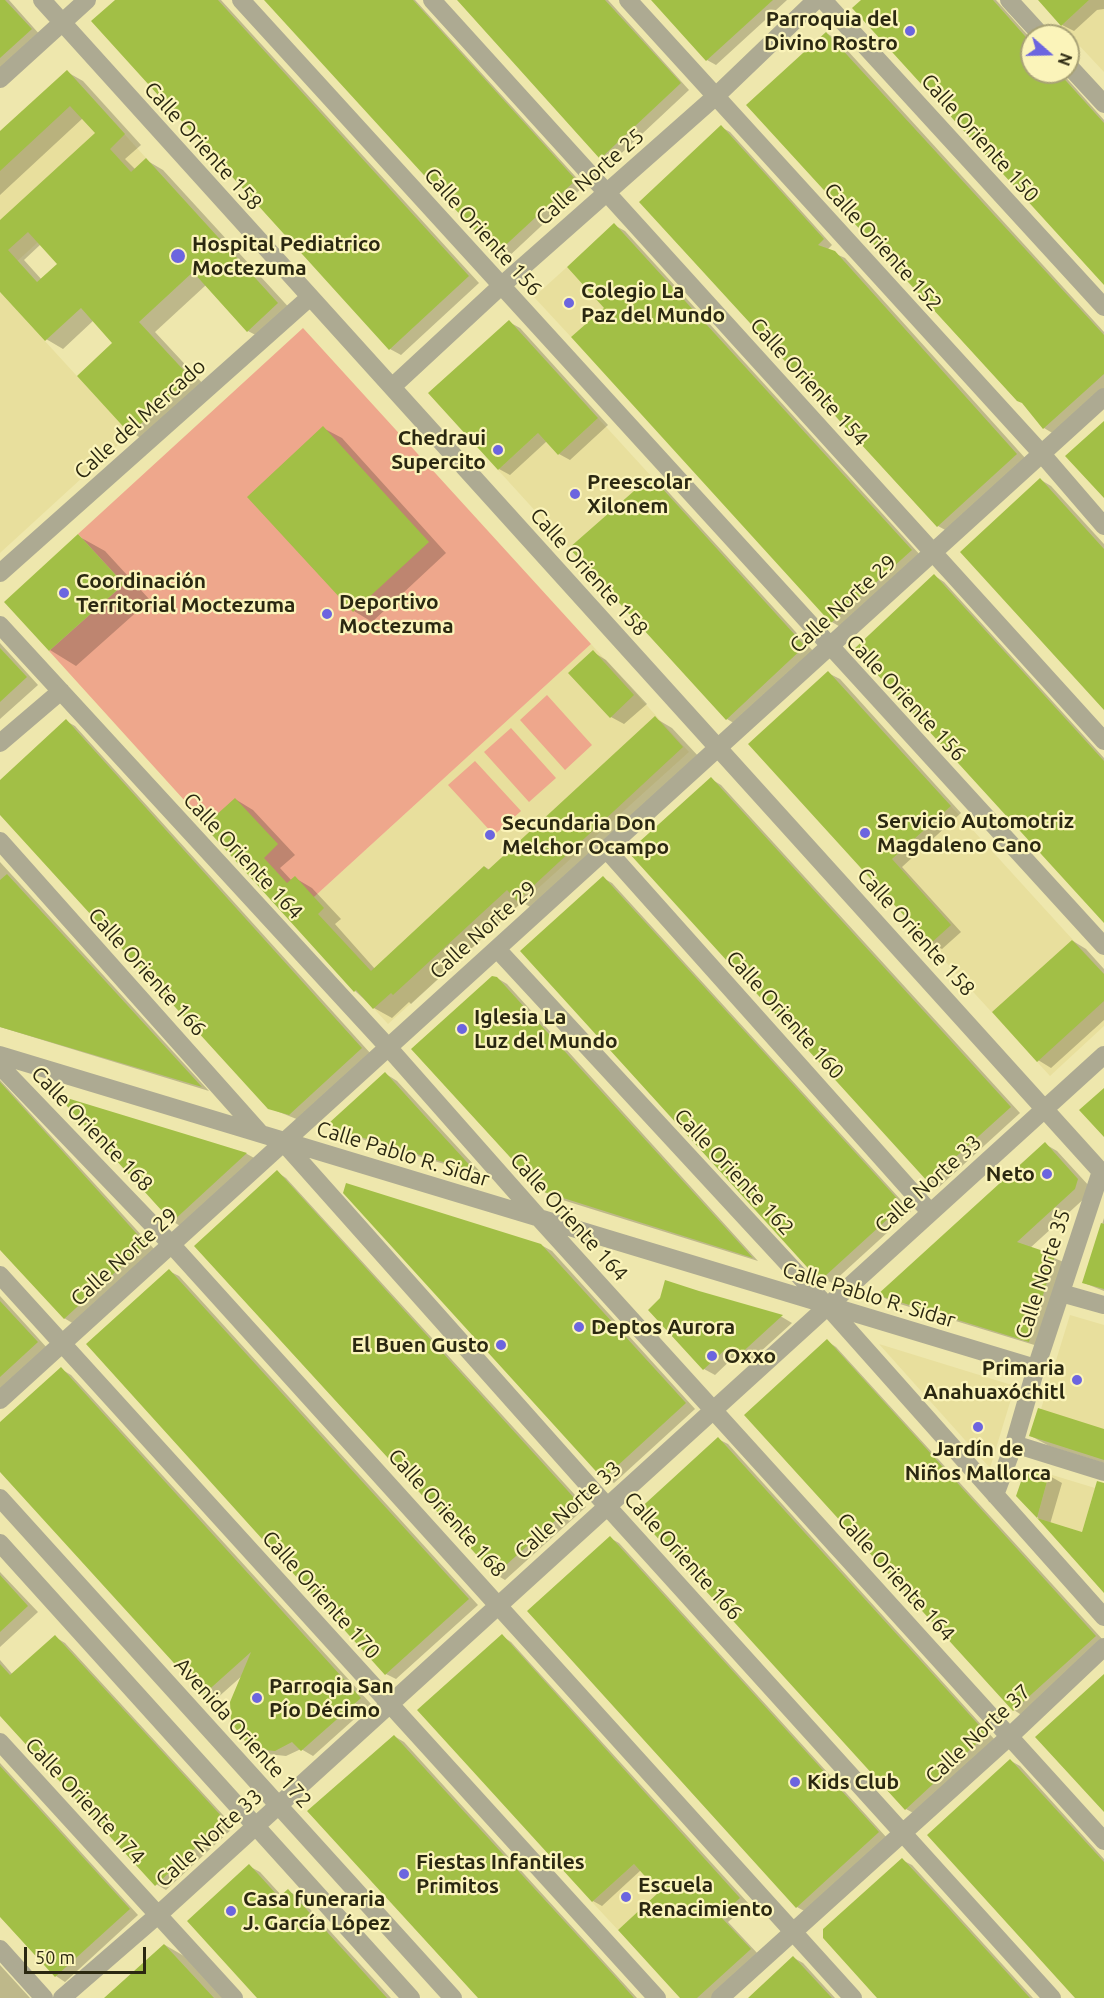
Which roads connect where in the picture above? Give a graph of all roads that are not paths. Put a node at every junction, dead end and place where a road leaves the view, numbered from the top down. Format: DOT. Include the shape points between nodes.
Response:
graph roads {
  1 [pos="42,0"];
  2 [pos="87,0"];
  3 [pos="241,0"];
  4 [pos="432,0"];
  5 [pos="628,0"];
  6 [pos="816,0"];
  7 [pos="823,0"];
  8 [pos="1009,0"];
  9 [pos="63,22"];
  10 [pos="1031,24"];
  11 [pos="1080,77"];
  12 [pos="0,79"];
  13 [pos="716,96"];
  14 [pos="1104,104"];
  15 [pos="607,192"];
  16 [pos="501,286"];
  17 [pos="309,298"];
  18 [pos="1104,307"];
  19 [pos="392,387"];
  20 [pos="1104,397"];
  21 [pos="1042,454"];
  22 [pos="1104,526"];
  23 [pos="933,553"];
  24 [pos="0,573"];
  25 [pos="0,625"];
  26 [pos="828,647"];
  27 [pos="61,691"];
  28 [pos="1104,741"];
  29 [pos="0,743"];
  30 [pos="718,748"];
  31 [pos="0,841"];
  32 [pos="606,849"];
  33 [pos="1104,946"];
  34 [pos="497,949"];
  35 [pos="388,1047"];
  36 [pos="0,1055"];
  37 [pos="1104,1055"];
  38 [pos="0,1066"];
  39 [pos="1046,1108"];
  40 [pos="260,1133"];
  41 [pos="283,1142"];
  42 [pos="1102,1173"];
  43 [pos="930,1212"];
  44 [pos="539,1218"];
  45 [pos="171,1244"];
  46 [pos="0,1275"];
  47 [pos="1061,1293"];
  48 [pos="1104,1305"];
  49 [pos="828,1307"];
  50 [pos="63,1342"];
  51 [pos="1036,1368"];
  52 [pos="0,1400"];
  53 [pos="714,1410"];
  54 [pos="1014,1444"];
  55 [pos="1104,1472"];
  56 [pos="995,1495"];
  57 [pos="0,1498"];
  58 [pos="606,1505"];
  59 [pos="0,1543"];
  60 [pos="498,1603"];
  61 [pos="1104,1617"];
  62 [pos="1104,1647"];
  63 [pos="388,1703"];
  64 [pos="1010,1737"];
  65 [pos="0,1742"];
  66 [pos="279,1806"];
  67 [pos="255,1828"];
  68 [pos="902,1833"];
  69 [pos="1104,1841"];
  70 [pos="159,1914"];
  71 [pos="794,1932"];
  72 [pos="0,1949"];
  73 [pos="44,1998"];
  74 [pos="62,1998"];
  75 [pos="234,1998"];
  76 [pos="411,1998"];
  77 [pos="453,1998"];
  78 [pos="657,1998"];
  79 [pos="720,1998"];
  80 [pos="854,1998"];
  81 [pos="1052,1998"];
  1 -- 9 [label="street, Calle Oriente 158"];
  2 -- 9 [label="street"];
  3 -- 16 [label="street, Calle Oriente 156"];
  4 -- 15 [label="street, Calle Oriente 154"];
  5 -- 13 [label="street, Calle Oriente 152"];
  6 -- 13 [label="street, Calle Norte 25"];
  7 -- 18 [label="street, Calle Oriente 150"];
  8 -- 10 [label="street"];
  9 -- 12 [label="street"];
  9 -- 17 [label="street, Calle Oriente 158"];
  11 -- 14 [label="street"];
  13 -- 15 [label="street, Calle Norte 25"];
  13 -- 21 [label="street, Calle Oriente 152"];
  15 -- 16 [label="street, Calle Norte 25"];
  15 -- 23 [label="street, Calle Oriente 154"];
  16 -- 19 [label="street, Calle Norte 25"];
  16 -- 26 [label="street, Calle Oriente 156"];
  17 -- 19 [label="street, Calle Oriente 158"];
  17 -- 24 [label="street, Calle del Mercado"];
  19 -- 30 [label="street, Calle Oriente 158"];
  20 -- 21 [label="street, Calle Norte 29"];
  21 -- 22 [label="street, Calle Oriente 152"];
  21 -- 23 [label="street, Calle Norte 29"];
  23 -- 26 [label="street, Calle Norte 29"];
  23 -- 28 [label="street, Calle Oriente 154"];
  25 -- 27 [label="street, Calle Oriente 164"];
  26 -- 30 [label="street, Calle Norte 29"];
  26 -- 33 [label="street, Calle Oriente 156"];
  27 -- 29 [label="street"];
  27 -- 35 [label="street, Calle Oriente 164"];
  30 -- 32 [label="street, Calle Norte 29"];
  30 -- 39 [label="street, Calle Oriente 158"];
  31 -- 40 [label="street, Calle Oriente 166"];
  32 -- 34 [label="street, Calle Norte 29"];
  32 -- 43 [label="street, Calle Oriente 160"];
  34 -- 35 [label="street, Calle Norte 29"];
  34 -- 49 [label="street, Calle Oriente 162"];
  35 -- 41 [label="street, Calle Norte 29"];
  35 -- 44 [label="street, Calle Oriente 164"];
  36 -- 40 [label="street, Calle Pablo R. Sidar"];
  37 -- 39 [label="street, Calle Norte 33"];
  38 -- 45 [label="street, Calle Oriente 168"];
  39 -- 42 [label="street, Calle Oriente 158"];
  39 -- 43 [label="street, Calle Norte 33"];
  40 -- 41 [label="street, Calle Pablo R. Sidar"];
  41 -- 44 [label="street, Calle Pablo R. Sidar"];
  41 -- 45 [label="street, Calle Norte 29"];
  41 -- 58 [label="street, Calle Oriente 166"];
  42 -- 47 [label="street, Calle Norte 35"];
  43 -- 49 [label="street, Calle Norte 33"];
  44 -- 49 [label="street, Calle Pablo R. Sidar"];
  44 -- 53 [label="street, Calle Oriente 164"];
  45 -- 50 [label="street, Calle Norte 29"];
  45 -- 60 [label="street, Calle Oriente 168"];
  46 -- 50 [label="street, Calle Oriente 170"];
  47 -- 48 [label="street"];
  47 -- 51 [label="street, Calle Norte 35"];
  49 -- 51 [label="street, Calle Pablo R. Sidar"];
  49 -- 53 [label="street, Calle Norte 33"];
  49 -- 56 [label="street, Calle Oriente 162"];
  50 -- 52 [label="street, Calle Norte 29"];
  50 -- 63 [label="street, Calle Oriente 170"];
  51 -- 54 [label="street, Calle Norte 35"];
  53 -- 58 [label="street, Calle Norte 33"];
  53 -- 64 [label="street, Calle Oriente 164"];
  54 -- 55 [label="street"];
  54 -- 56 [label="street, Calle Norte 35"];
  56 -- 61 [label="street, Calle Oriente 162"];
  57 -- 66 [label="street, Avenida Oriente 172"];
  58 -- 60 [label="street, Calle Norte 33"];
  58 -- 68 [label="street, Calle Oriente 166"];
  59 -- 67 [label="street"];
  60 -- 63 [label="street, Calle Norte 33"];
  60 -- 71 [label="street, Calle Oriente 168"];
  62 -- 64 [label="street, Calle Norte 37"];
  63 -- 66 [label="street, Calle Norte 33"];
  63 -- 78 [label="street, Calle Oriente 170"];
  64 -- 68 [label="street, Calle Norte 37"];
  64 -- 69 [label="street, Calle Oriente 164"];
  65 -- 70 [label="street, Calle Oriente 174"];
  66 -- 67 [label="street, Calle Norte 33"];
  66 -- 77 [label="street, Avenida Oriente 172"];
  67 -- 70 [label="street, Calle Norte 33"];
  67 -- 76 [label="street"];
  68 -- 71 [label="street, Calle Norte 37"];
  68 -- 81 [label="street, Calle Oriente 166"];
  70 -- 74 [label="street, Calle Norte 33"];
  70 -- 75 [label="street, Calle Oriente 174"];
  71 -- 79 [label="street, Calle Norte 37"];
  71 -- 80 [label="street, Calle Oriente 168"];
  72 -- 73 [label="street"];
}
